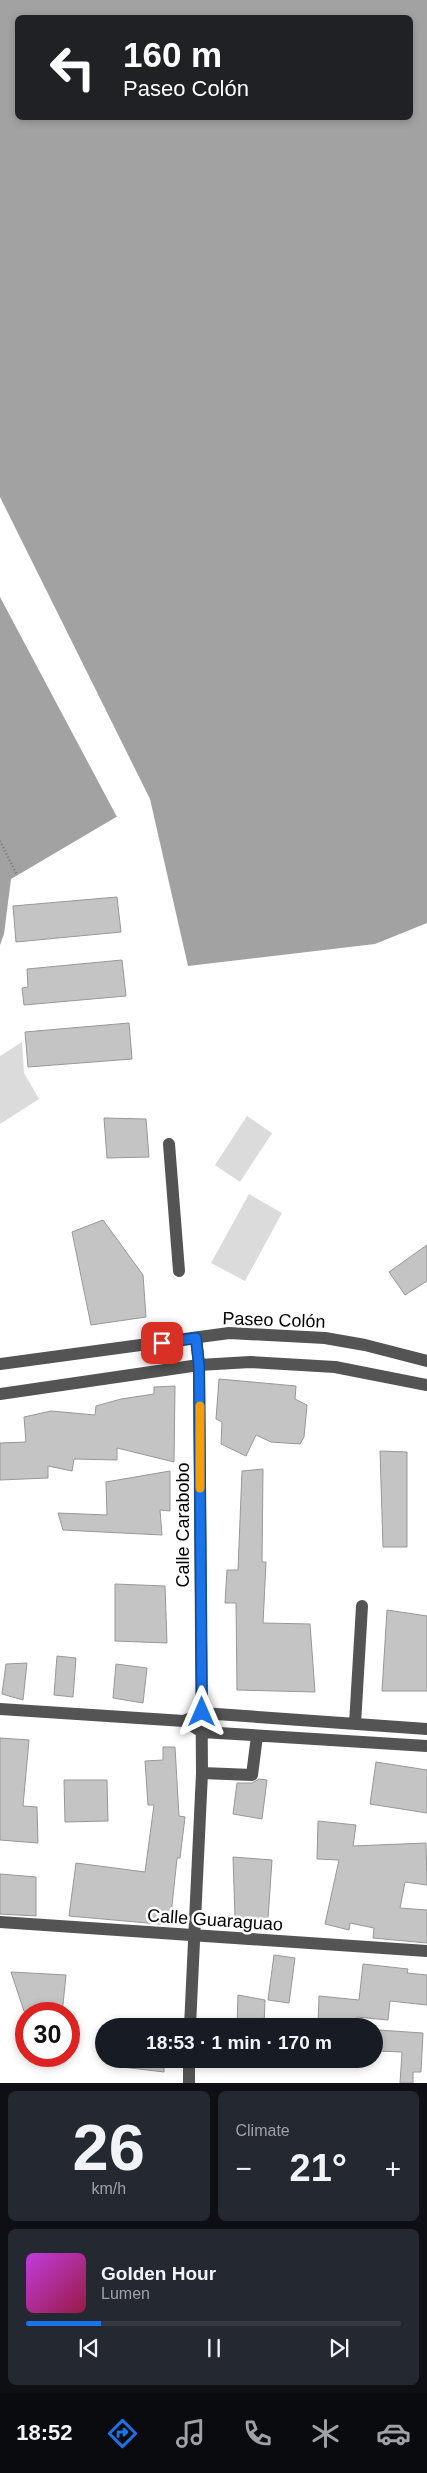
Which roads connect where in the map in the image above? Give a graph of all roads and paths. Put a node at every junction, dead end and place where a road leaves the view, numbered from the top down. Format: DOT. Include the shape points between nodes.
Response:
graph roads {
  1 [pos="0,841"];
  2 [pos="17,875"];
  3 [pos="168,1144"];
  4 [pos="179,1271"];
  5 [pos="196,1338"];
  6 [pos="427,1361"];
  7 [pos="0,1364"];
  8 [pos="199,1365"];
  9 [pos="427,1385"];
  10 [pos="0,1394"];
  11 [pos="362,1606"];
  12 [pos="0,1709"];
  13 [pos="202,1712"];
  14 [pos="184,1721"];
  15 [pos="354,1724"];
  16 [pos="427,1730"];
  17 [pos="202,1732"];
  18 [pos="257,1736"];
  19 [pos="427,1746"];
  20 [pos="202,1773"];
  21 [pos="0,1922"];
  22 [pos="193,1936"];
  23 [pos="427,1951"];
  24 [pos="190,2018"];
  25 [pos="190,2068"];
  26 [pos="189,2083"];
  1 -- 2 [label="path"];
  3 -- 4 [label="street"];
  5 -- 6 [label="street, Paseo Colón" via="229,1333 299,1336 365,1345"];
  5 -- 7 [label="street, Paseo Colón"];
  5 -- 8 [label="street, Calle Carabobo"];
  8 -- 9 [label="street" via="250,1362 305,1364 371,1372"];
  8 -- 10 [label="street"];
  8 -- 13 [label="street, Calle Carabobo"];
  11 -- 15 [label="street"];
  12 -- 14 [label="street"];
  13 -- 14 [label="street"];
  13 -- 15 [label="street"];
  13 -- 17 [label="street, Calle Carabobo"];
  14 -- 17 [label="street"];
  15 -- 16 [label="street"];
  17 -- 18 [label="street"];
  17 -- 20 [label="street, Calle Carabobo"];
  18 -- 19 [label="street"];
  18 -- 20 [label="street" via="252,1775"];
  20 -- 22 [label="street, Calle Carabobo"];
  21 -- 22 [label="street, Calle Guaraguao"];
  22 -- 23 [label="street, Calle Guaraguao"];
  22 -- 24 [label="street, Calle Carabobo"];
  25 -- 26 [label="street"];
}
